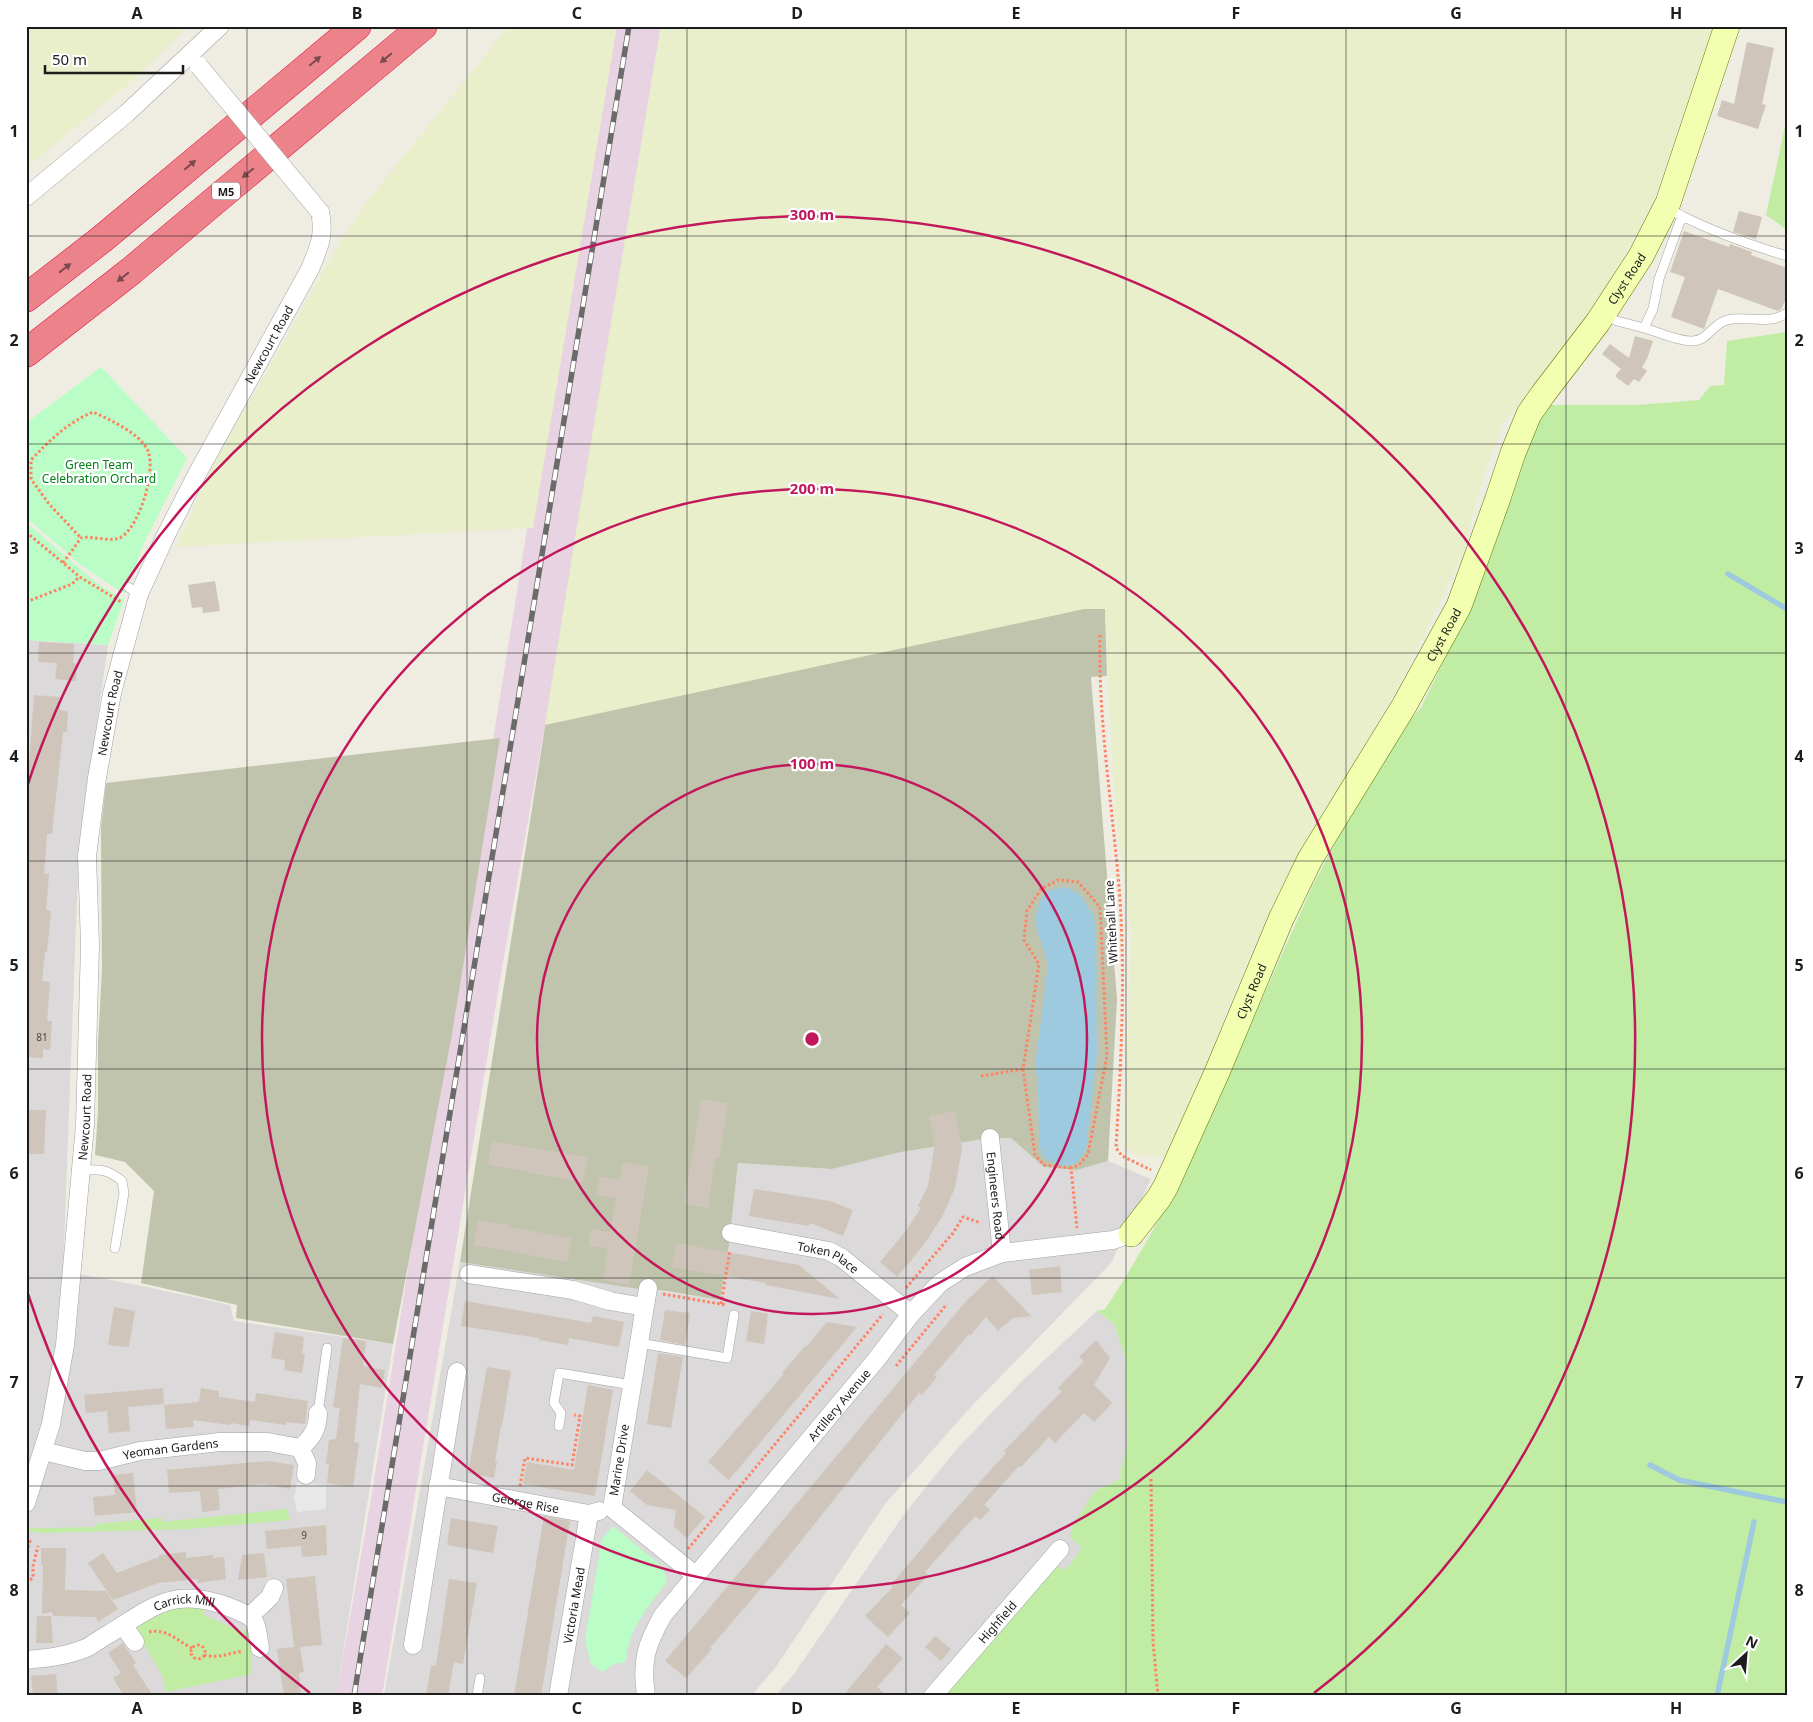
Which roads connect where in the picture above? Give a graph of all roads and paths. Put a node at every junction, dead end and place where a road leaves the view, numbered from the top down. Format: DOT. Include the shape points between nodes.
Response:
graph roads {
  1 [pos="220,26"];
  2 [pos="357,26"];
  3 [pos="423,26"];
  4 [pos="1727,26"];
  5 [pos="194,61"];
  6 [pos="26,197"];
  7 [pos="1674,211"];
  8 [pos="1787,256"];
  9 [pos="26,298"];
  10 [pos="1787,313"];
  11 [pos="1603,314"];
  12 [pos="1644,328"];
  13 [pos="26,353"];
  14 [pos="26,532"];
  15 [pos="82,538"];
  16 [pos="63,563"];
  17 [pos="80,577"];
  18 [pos="134,596"];
  19 [pos="26,602"];
  20 [pos="1100,634"];
  21 [pos="1023,1069"];
  22 [pos="980,1076"];
  23 [pos="990,1138"];
  24 [pos="1071,1168"];
  25 [pos="80,1170"];
  26 [pos="1170,1177"];
  27 [pos="732,1233"];
  28 [pos="1131,1234"];
  29 [pos="1078,1244"];
  30 [pos="115,1248"];
  31 [pos="1002,1253"];
  32 [pos="469,1274"];
  33 [pos="647,1295"];
  34 [pos="952,1298"];
  35 [pos="721,1304"];
  36 [pos="911,1314"];
  37 [pos="734,1315"];
  38 [pos="639,1343"];
  39 [pos="327,1348"];
  40 [pos="894,1368"];
  41 [pos="456,1372"];
  42 [pos="632,1385"];
  43 [pos="318,1413"];
  44 [pos="561,1413"];
  45 [pos="559,1426"];
  46 [pos="300,1448"];
  47 [pos="43,1451"];
  48 [pos="306,1475"];
  49 [pos="1151,1480"];
  50 [pos="438,1486"];
  51 [pos="518,1501"];
  52 [pos="26,1503"];
  53 [pos="612,1508"];
  54 [pos="589,1514"];
  55 [pos="26,1537"];
  56 [pos="38,1546"];
  57 [pos="1060,1549"];
  58 [pos="26,1554"];
  59 [pos="695,1575"];
  60 [pos="30,1580"];
  61 [pos="274,1588"];
  62 [pos="250,1616"];
  63 [pos="130,1634"];
  64 [pos="413,1645"];
  65 [pos="192,1648"];
  66 [pos="254,1649"];
  67 [pos="204,1654"];
  68 [pos="26,1660"];
  69 [pos="480,1678"];
  70 [pos="477,1696"];
  71 [pos="558,1696"];
  72 [pos="646,1696"];
  73 [pos="933,1696"];
  74 [pos="1158,1696"];
  1 -- 5 [label="street"];
  9 -- 2 [label="highway, one-way" via="102,239"];
  3 -- 13 [label="highway, M5, one-way" via="131,271"];
  4 -- 7 [label="street, Clyst Road"];
  5 -- 6 [label="street"];
  5 -- 18 [label="street, Newcourt Road, bridge" via="320,212 322,238 310,269"];
  7 -- 8 [label="lane" via="1717,233"];
  7 -- 11 [label="street, Clyst Road"];
  7 -- 12 [label="lane" via="1653,309"];
  10 -- 12 [label="lane" via="1781,318 1728,320 1716,325 1706,337 1691,341"];
  11 -- 12 [label="lane"];
  11 -- 26 [label="street, Clyst Road" via="1529,414 1459,606 1399,713 1310,859"];
  14 -- 16 [label="path"];
  15 -- 15 [label="path" via="121,538 144,503 150,475 148,451 140,441 120,424 93,412 51,439 31,460 31,479 49,504"];
  15 -- 16 [label="path"];
  16 -- 17 [label="path"];
  17 -- 18 [label="path" via="117,601"];
  17 -- 19 [label="path" via="72,584"];
  18 -- 25 [label="street, Newcourt Road" via="112,693 87,856 90,945 88,1036"];
  20 -- 26 [label="path, Whitehall Lane" via="1099,676 1119,889 1123,997 1116,1148 1133,1162"];
  21 -- 22 [label="path"];
  21 -- 24 [label="path" via="1036,1156 1044,1164"];
  21 -- 24 [label="path" via="1039,964 1024,940 1027,910 1041,889 1058,880 1078,882 1100,907 1107,1056 1088,1154 1080,1165"];
  23 -- 31 [label="street, Engineers Road"];
  24 -- 29 [label="path"];
  25 -- 30 [label="lane" via="112,1172 122,1181 124,1193"];
  25 -- 47 [label="street, Newcourt Road" via="65,1345"];
  26 -- 28 [label="street, Clyst Road" via="1159,1198"];
  27 -- 35 [label="path"];
  27 -- 36 [label="street, Token Place" via="829,1251"];
  28 -- 29 [label="street, Artillery Avenue" via="1113,1240"];
  29 -- 31 [label="street, Artillery Avenue"];
  31 -- 36 [label="street, Artillery Avenue" via="965,1267 940,1283"];
  32 -- 33 [label="street" via="573,1290 610,1301"];
  33 -- 35 [label="path"];
  33 -- 38 [label="street, Marine Drive"];
  34 -- 40 [label="path"];
  35 -- 37 [label="path" via="736,1307"];
  36 -- 59 [label="street, Artillery Avenue"];
  37 -- 38 [label="lane" via="726,1358"];
  38 -- 42 [label="street, Marine Drive"];
  39 -- 43 [label="lane"];
  41 -- 50 [label="street"];
  42 -- 44 [label="lane" via="559,1373 554,1403"];
  42 -- 53 [label="street, Marine Drive"];
  43 -- 46 [label="street" via="314,1433"];
  44 -- 45 [label="lane"];
  44 -- 51 [label="path" via="580,1416 572,1465 525,1458"];
  46 -- 47 [label="street, Yeoman Gardens" via="268,1442 220,1442 85,1461"];
  46 -- 48 [label="street" via="307,1463"];
  47 -- 52 [label="street, Newcourt Road"];
  49 -- 74 [label="path"];
  50 -- 51 [label="street, George Rise"];
  50 -- 64 [label="street"];
  51 -- 54 [label="street, George Rise"];
  53 -- 54 [label="street, George Rise"];
  53 -- 59 [label="street, Marine Drive"];
  54 -- 71 [label="street, Victoria Mead"];
  55 -- 58 [label="path" via="30,1541"];
  56 -- 60 [label="path"];
  57 -- 73 [label="street, Highfield"];
  59 -- 72 [label="street, Artillery Avenue" via="663,1615 647,1646 644,1661"];
  61 -- 62 [label="street" via="270,1597"];
  62 -- 63 [label="street, Carrick Mill" via="212,1601 181,1598 147,1609"];
  62 -- 66 [label="street" via="257,1626"];
  63 -- 65 [label="path" via="157,1630"];
  63 -- 68 [label="street, Carrick Mill" via="57,1658"];
  65 -- 67 [label="path" via="202,1646"];
  65 -- 67 [label="path" via="194,1658 201,1658"];
  66 -- 67 [label="path" via="224,1656"];
  69 -- 70 [label="lane"];
}
